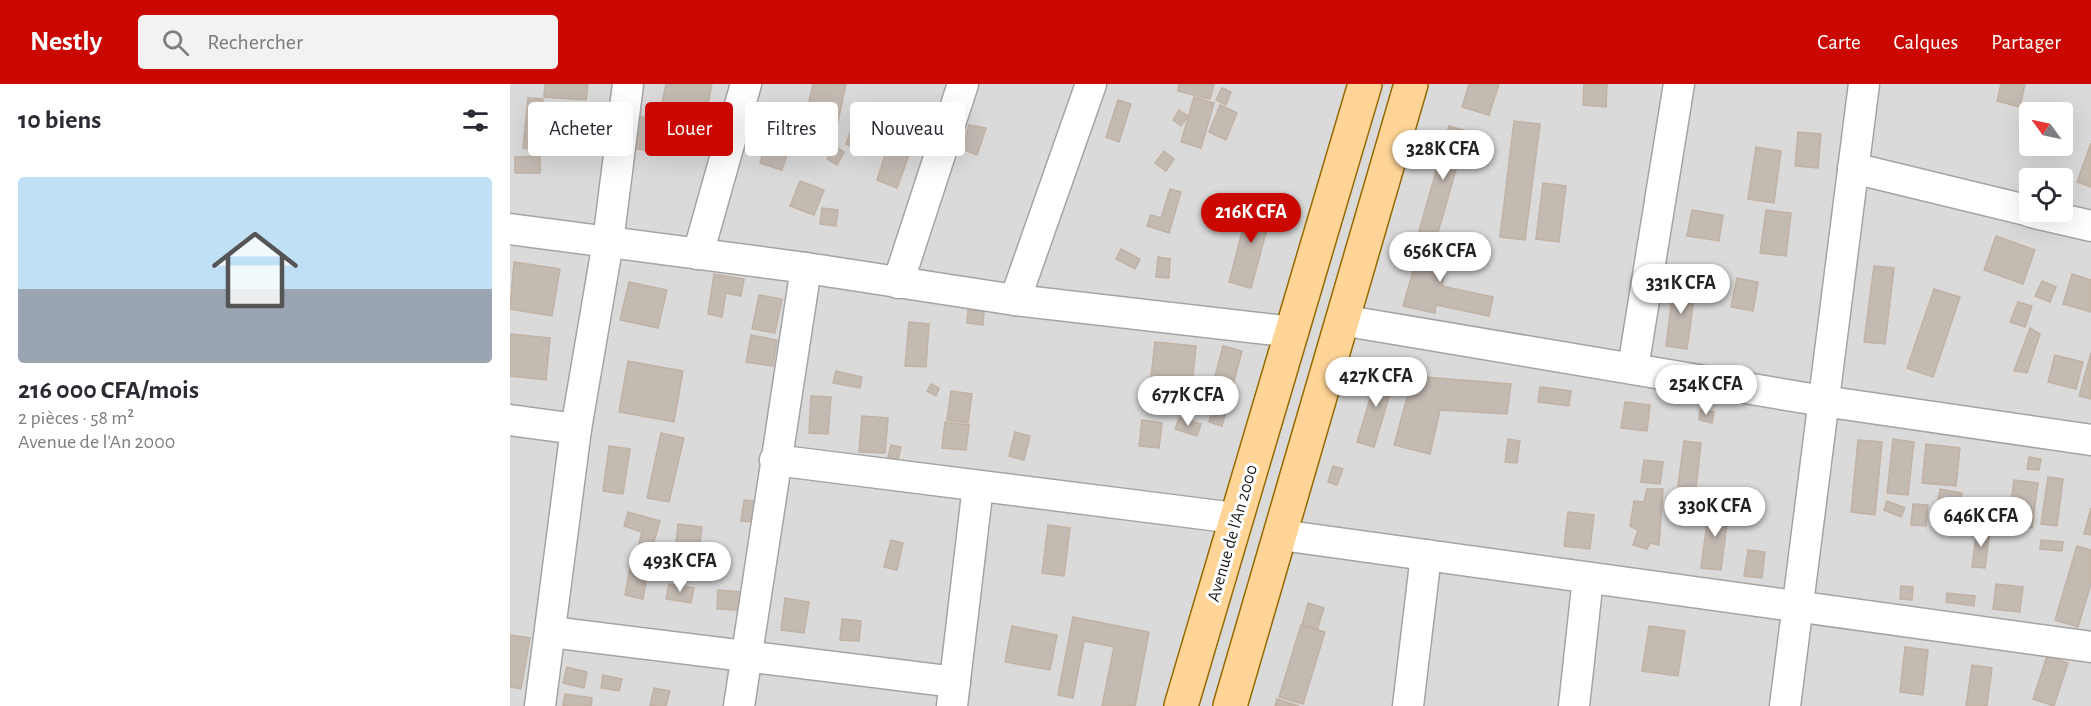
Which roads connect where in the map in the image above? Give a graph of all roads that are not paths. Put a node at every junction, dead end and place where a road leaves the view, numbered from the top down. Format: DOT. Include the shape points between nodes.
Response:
graph roads {
  1 [pos="628,84"];
  2 [pos="746,84"];
  3 [pos="963,84"];
  4 [pos="1091,84"];
  5 [pos="1365,84"];
  6 [pos="1411,84"];
  7 [pos="1679,84"];
  8 [pos="1864,84"];
  9 [pos="1853,168"];
  10 [pos="2019,208"];
  11 [pos="2073,222"];
  12 [pos="2091,226"];
  13 [pos="510,229"];
  14 [pos="608,242"];
  15 [pos="698,254"];
  16 [pos="806,268"];
  17 [pos="898,283"];
  18 [pos="1015,300"];
  19 [pos="1341,320"];
  20 [pos="1293,332"];
  21 [pos="1633,368"];
  22 [pos="1823,401"];
  23 [pos="510,420"];
  24 [pos="576,429"];
  25 [pos="2091,440"];
  26 [pos="775,460"];
  27 [pos="978,486"];
  28 [pos="1235,518"];
  29 [pos="1281,535"];
  30 [pos="1426,555"];
  31 [pos="1588,578"];
  32 [pos="1799,607"];
  33 [pos="551,632"];
  34 [pos="2091,647"];
  35 [pos="747,656"];
  36 [pos="954,694"];
  37 [pos="540,706"];
  38 [pos="740,706"];
  39 [pos="1181,706"];
  40 [pos="1230,706"];
  41 [pos="1408,706"];
  42 [pos="1574,706"];
  43 [pos="1785,706"];
  1 -- 14 [label="street"];
  2 -- 15 [label="street"];
  3 -- 17 [label="street"];
  4 -- 18 [label="street"];
  5 -- 20 [label="main road, Avenue de l'An 2000"];
  6 -- 19 [label="main road"];
  7 -- 21 [label="street"];
  8 -- 9 [label="street"];
  9 -- 10 [label="street"];
  9 -- 22 [label="street"];
  11 -- 12 [label="street"];
  13 -- 14 [label="street"];
  14 -- 15 [label="street"];
  14 -- 24 [label="street"];
  15 -- 16 [label="street"];
  16 -- 17 [label="street"];
  16 -- 26 [label="street"];
  17 -- 18 [label="street"];
  18 -- 20 [label="street"];
  19 -- 21 [label="street"];
  19 -- 29 [label="main road"];
  20 -- 28 [label="main road, Avenue de l'An 2000"];
  21 -- 22 [label="street"];
  22 -- 25 [label="street"];
  22 -- 32 [label="street"];
  23 -- 24 [label="street"];
  24 -- 33 [label="street"];
  26 -- 27 [label="street"];
  26 -- 35 [label="street"];
  27 -- 28 [label="street"];
  27 -- 36 [label="street"];
  28 -- 39 [label="main road, Avenue de l'An 2000"];
  29 -- 30 [label="street"];
  29 -- 40 [label="main road"];
  30 -- 31 [label="street"];
  30 -- 41 [label="street"];
  31 -- 32 [label="street"];
  31 -- 42 [label="street"];
  32 -- 34 [label="street"];
  32 -- 43 [label="street"];
  33 -- 35 [label="street"];
  33 -- 37 [label="street"];
  35 -- 36 [label="street"];
  35 -- 38 [label="street"];
}
